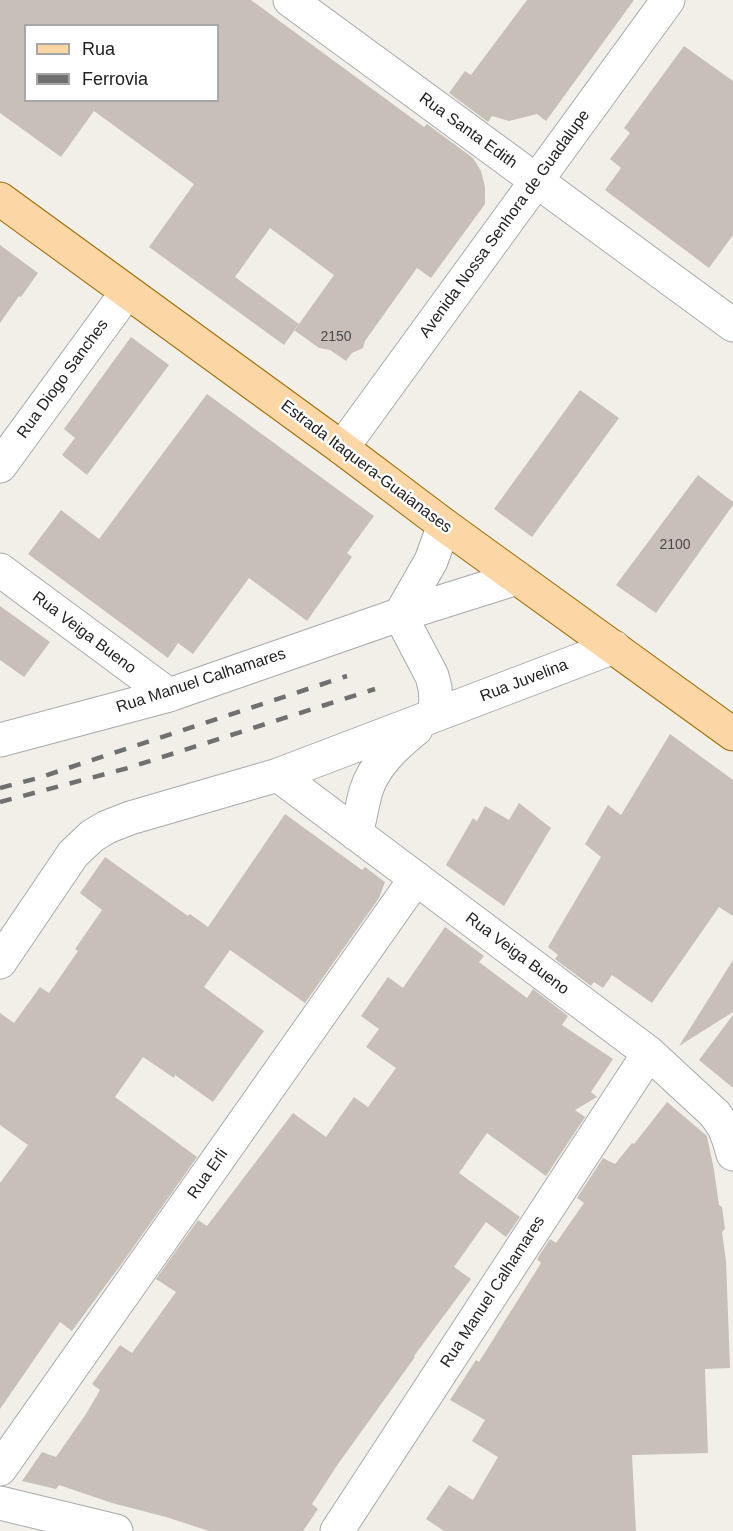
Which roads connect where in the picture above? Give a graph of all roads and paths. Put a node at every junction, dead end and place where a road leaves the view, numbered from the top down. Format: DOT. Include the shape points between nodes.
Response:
graph roads {
  1 [pos="668,0"];
  2 [pos="302,3"];
  3 [pos="535,181"];
  4 [pos="0,199"];
  5 [pos="127,292"];
  6 [pos="733,325"];
  7 [pos="342,448"];
  8 [pos="0,466"];
  9 [pos="444,525"];
  10 [pos="0,570"];
  11 [pos="517,578"];
  12 [pos="400,615"];
  13 [pos="614,647"];
  14 [pos="168,695"];
  15 [pos="434,715"];
  16 [pos="733,734"];
  17 [pos="0,740"];
  18 [pos="278,775"];
  19 [pos="356,834"];
  20 [pos="416,878"];
  21 [pos="0,962"];
  22 [pos="649,1053"];
  23 [pos="733,1154"];
  24 [pos="0,1469"];
  25 [pos="0,1503"];
  26 [pos="116,1531"];
  27 [pos="338,1531"];
  1 -- 3 [label="street, Avenida Nossa Senhora de Guadalupe"];
  2 -- 3 [label="street, Rua Santa Edith"];
  3 -- 6 [label="street, Rua Santa Edith"];
  3 -- 7 [label="street, Avenida Nossa Senhora de Guadalupe"];
  4 -- 5 [label="main road, Estrada Itaquera-Guaianases"];
  5 -- 7 [label="main road, Estrada Itaquera-Guaianases"];
  5 -- 8 [label="street, Rua Diogo Sanches"];
  7 -- 9 [label="main road, Estrada Itaquera-Guaianases"];
  9 -- 11 [label="main road, Estrada Itaquera-Guaianases"];
  9 -- 12 [label="street" via="431,561"];
  10 -- 14 [label="street, Rua Veiga Bueno"];
  11 -- 12 [label="street, Rua Manuel Calhamares"];
  11 -- 13 [label="main road, Estrada Itaquera-Guaianases"];
  12 -- 14 [label="street, Rua Manuel Calhamares"];
  12 -- 15 [label="street" via="432,676"];
  13 -- 15 [label="street, Rua Juvelina"];
  13 -- 16 [label="main road, Estrada Itaquera-Guaianases"];
  14 -- 17 [label="street, Rua Manuel Calhamares"];
  15 -- 18 [label="street, Rua Juvelina"];
  15 -- 19 [label="street, Rua Juvelina" via="381,762 366,790"];
  18 -- 19 [label="street, Rua Veiga Bueno"];
  18 -- 21 [label="street, Rua Juvelina" via="130,818 92,836 73,854"];
  19 -- 20 [label="street, Rua Veiga Bueno"];
  20 -- 22 [label="street, Rua Veiga Bueno"];
  20 -- 24 [label="street, Rua Erli"];
  22 -- 23 [label="street, Rua Veiga Bueno" via="715,1114"];
  22 -- 27 [label="street, Rua Manuel Calhamares"];
  25 -- 26 [label="street"];
}
